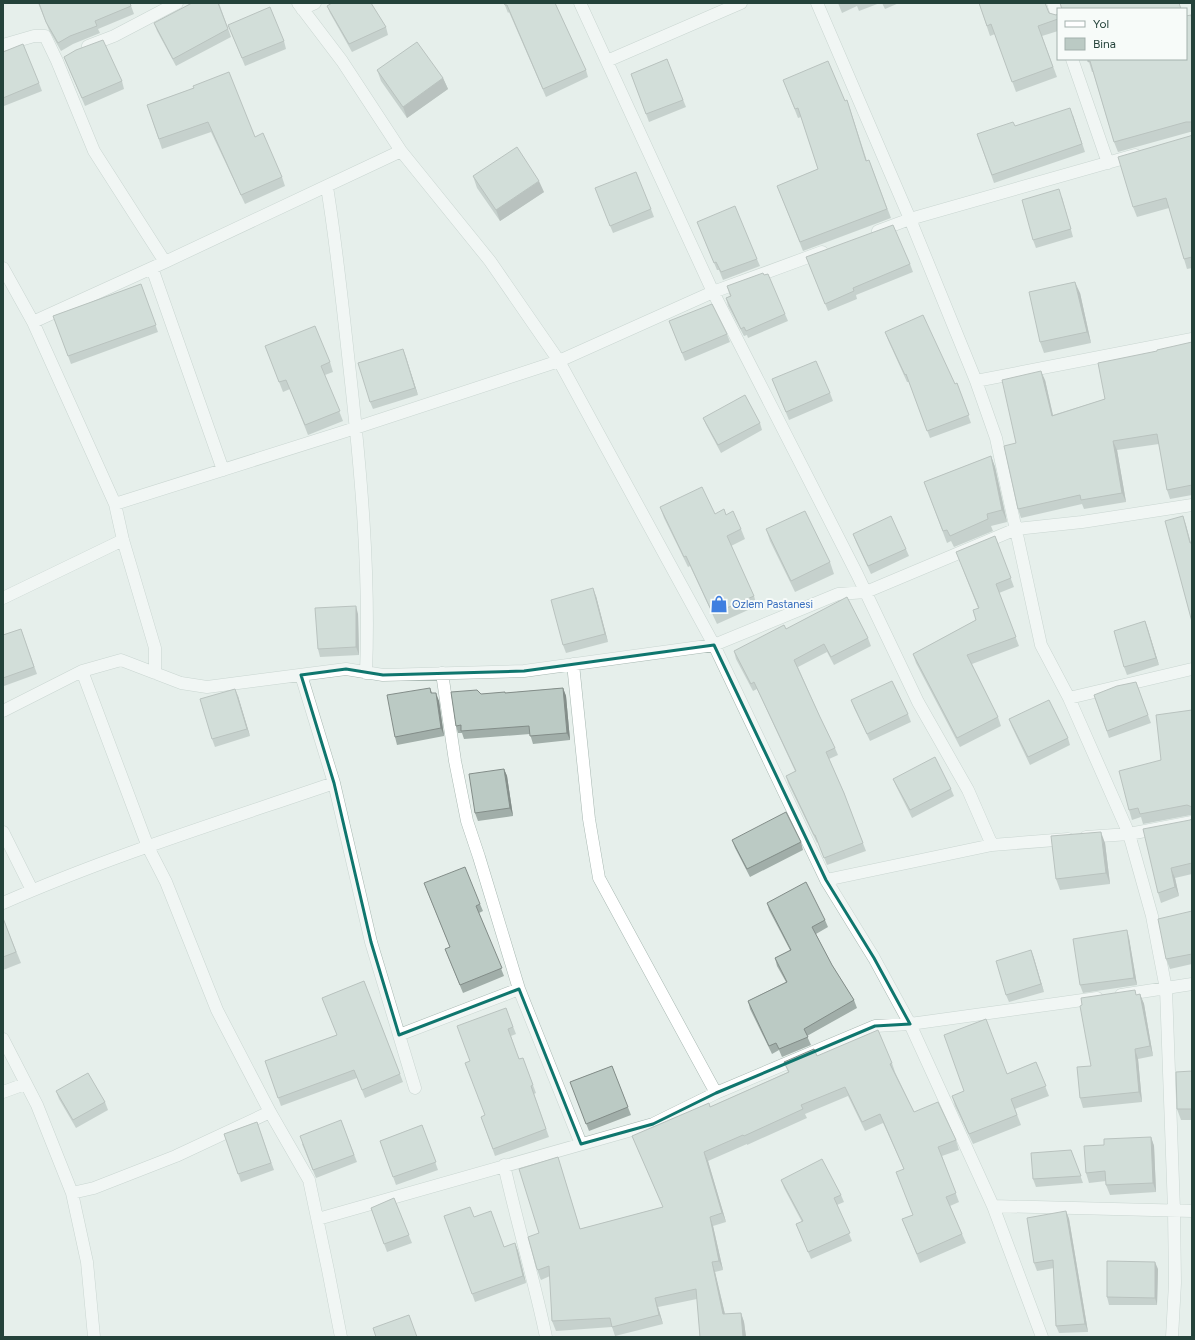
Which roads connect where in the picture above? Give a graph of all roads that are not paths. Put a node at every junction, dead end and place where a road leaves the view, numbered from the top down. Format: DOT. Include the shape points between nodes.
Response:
graph roads {
  1 [pos="177,3"];
  2 [pos="315,3"];
  3 [pos="580,3"];
  4 [pos="741,3"];
  5 [pos="817,3"];
  6 [pos="1053,3"];
  7 [pos="300,6"];
  8 [pos="1057,15"];
  9 [pos="3,45"];
  10 [pos="1072,60"];
  11 [pos="57,61"];
  12 [pos="607,61"];
  13 [pos="401,151"];
  14 [pos="1146,152"];
  15 [pos="1108,163"];
  16 [pos="327,186"];
  17 [pos="910,219"];
  18 [pos="866,235"];
  19 [pos="830,249"];
  20 [pos="165,262"];
  21 [pos="3,268"];
  22 [pos="152,268"];
  23 [pos="713,292"];
  24 [pos="33,322"];
  25 [pos="1192,339"];
  26 [pos="559,361"];
  27 [pos="976,381"];
  28 [pos="356,428"];
  29 [pos="223,470"];
  30 [pos="115,504"];
  31 [pos="1192,505"];
  32 [pos="1016,529"];
  33 [pos="123,540"];
  34 [pos="866,592"];
  35 [pos="3,598"];
  36 [pos="714,645"];
  37 [pos="573,664"];
  38 [pos="1192,669"];
  39 [pos="82,671"];
  40 [pos="366,672"];
  41 [pos="155,673"];
  42 [pos="442,673"];
  43 [pos="301,675"];
  44 [pos="1069,698"];
  45 [pos="3,711"];
  46 [pos="334,783"];
  47 [pos="1192,822"];
  48 [pos="3,832"];
  49 [pos="1129,834"];
  50 [pos="992,845"];
  51 [pos="148,847"];
  52 [pos="826,880"];
  53 [pos="32,890"];
  54 [pos="3,903"];
  55 [pos="1192,984"];
  56 [pos="519,989"];
  57 [pos="1166,989"];
  58 [pos="910,1024"];
  59 [pos="399,1035"];
  60 [pos="3,1039"];
  61 [pos="26,1084"];
  62 [pos="415,1088"];
  63 [pos="3,1092"];
  64 [pos="716,1094"];
  65 [pos="270,1112"];
  66 [pos="581,1144"];
  67 [pos="504,1165"];
  68 [pos="72,1193"];
  69 [pos="993,1206"];
  70 [pos="1174,1210"];
  71 [pos="1192,1211"];
  72 [pos="318,1219"];
  73 [pos="94,1337"];
  74 [pos="341,1337"];
  75 [pos="546,1337"];
  76 [pos="1042,1337"];
  77 [pos="1172,1337"];
  1 -- 11 [label="street" via="114,36"];
  2 -- 7 [label="street"];
  3 -- 12 [label="street"];
  4 -- 12 [label="street"];
  5 -- 17 [label="street"];
  6 -- 8 [label="street"];
  7 -- 13 [label="street" via="342,61"];
  9 -- 11 [label="street" via="34,36 45,36"];
  10 -- 15 [label="street"];
  11 -- 20 [label="street" via="94,152"];
  12 -- 23 [label="street"];
  13 -- 16 [label="street"];
  13 -- 26 [label="street" via="490,261"];
  14 -- 15 [label="street"];
  15 -- 17 [label="street"];
  16 -- 20 [label="street"];
  16 -- 28 [label="street"];
  17 -- 18 [label="street"];
  17 -- 27 [label="street"];
  19 -- 23 [label="street"];
  20 -- 22 [label="street"];
  21 -- 24 [label="street"];
  22 -- 24 [label="street"];
  22 -- 29 [label="street"];
  23 -- 26 [label="street"];
  23 -- 34 [label="street"];
  24 -- 30 [label="street"];
  25 -- 27 [label="street"];
  26 -- 28 [label="street"];
  26 -- 36 [label="street"];
  27 -- 32 [label="street" via="996,438"];
  28 -- 29 [label="street"];
  28 -- 40 [label="street" via="366,541"];
  29 -- 30 [label="street"];
  30 -- 33 [label="street"];
  31 -- 32 [label="street"];
  32 -- 34 [label="street"];
  32 -- 44 [label="street" via="1041,645"];
  33 -- 35 [label="street"];
  33 -- 41 [label="street" via="155,648"];
  34 -- 36 [label="street" via="838,594"];
  34 -- 50 [label="street" via="918,702 968,790"];
  36 -- 37 [label="street"];
  36 -- 52 [label="street"];
  37 -- 42 [label="street" via="524,671"];
  37 -- 64 [label="street" via="589,819 599,878"];
  38 -- 44 [label="street"];
  39 -- 41 [label="street" via="121,660"];
  39 -- 45 [label="street"];
  39 -- 51 [label="street"];
  40 -- 42 [label="street" via="383,675"];
  40 -- 43 [label="street" via="346,669"];
  41 -- 43 [label="street" via="181,683 207,687"];
  42 -- 56 [label="street" via="467,821"];
  43 -- 46 [label="street"];
  44 -- 49 [label="street"];
  46 -- 51 [label="street"];
  46 -- 59 [label="street" via="371,942"];
  47 -- 49 [label="street"];
  48 -- 53 [label="street"];
  49 -- 50 [label="street"];
  49 -- 57 [label="street" via="1152,916"];
  50 -- 52 [label="street"];
  51 -- 53 [label="street"];
  51 -- 65 [label="street" via="166,882 217,1010"];
  52 -- 58 [label="street" via="874,958"];
  53 -- 54 [label="street"];
  55 -- 57 [label="street"];
  56 -- 59 [label="street"];
  56 -- 66 [label="street"];
  57 -- 58 [label="street"];
  57 -- 70 [label="street"];
  58 -- 64 [label="street" via="875,1026"];
  58 -- 69 [label="street"];
  59 -- 62 [label="street"];
  60 -- 61 [label="street"];
  61 -- 63 [label="street"];
  61 -- 68 [label="street"];
  64 -- 66 [label="street" via="654,1124"];
  65 -- 68 [label="street" via="176,1156 94,1188"];
  65 -- 72 [label="street" via="309,1180"];
  66 -- 67 [label="street"];
  67 -- 72 [label="street"];
  67 -- 75 [label="street"];
  68 -- 73 [label="street" via="87,1262"];
  69 -- 70 [label="street"];
  69 -- 76 [label="street"];
  70 -- 71 [label="street"];
  70 -- 77 [label="street" via="1175,1283"];
  72 -- 74 [label="street"];
}
